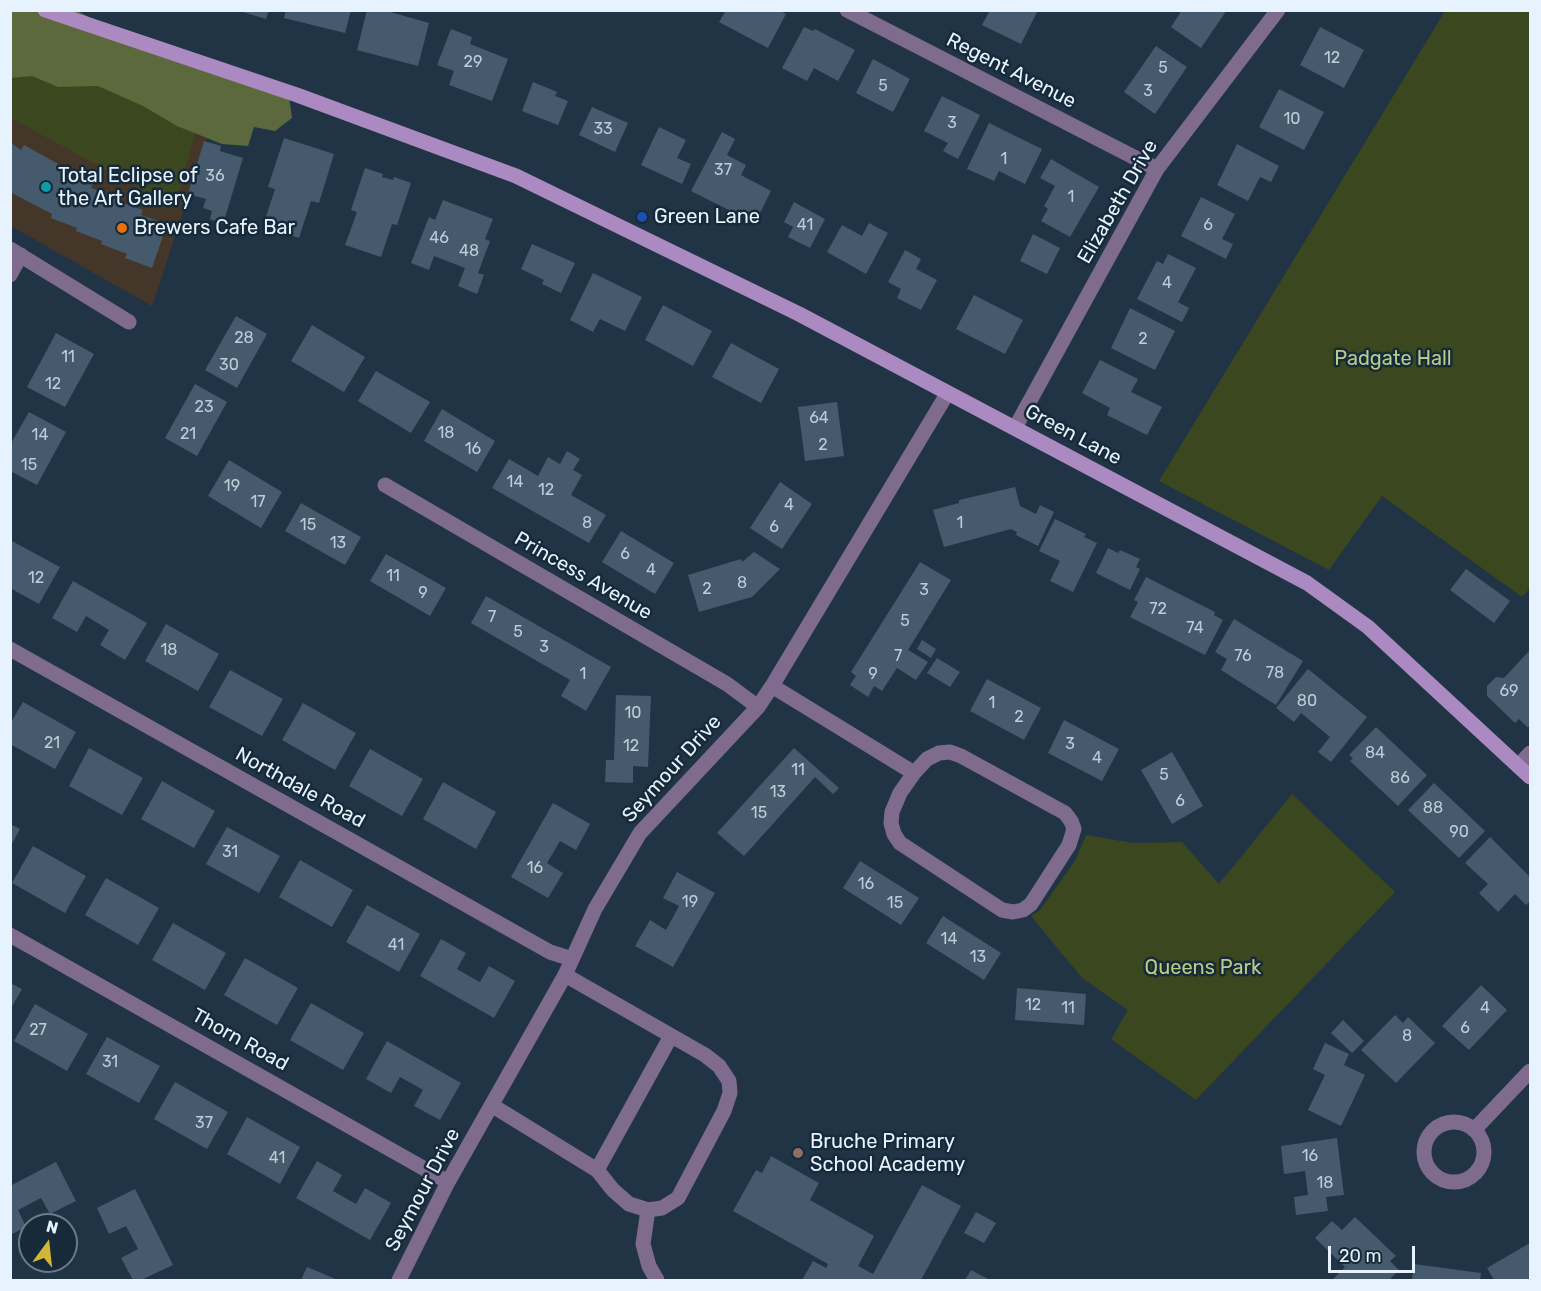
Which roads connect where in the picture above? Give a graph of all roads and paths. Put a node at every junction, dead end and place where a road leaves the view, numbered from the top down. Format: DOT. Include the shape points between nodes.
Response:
graph roads {
  1 [pos="45,10"];
  2 [pos="847,10"];
  3 [pos="1278,10"];
  4 [pos="1157,169"];
  5 [pos="16,252"];
  6 [pos="10,274"];
  7 [pos="129,322"];
  8 [pos="947,394"];
  9 [pos="1014,428"];
  10 [pos="385,485"];
  11 [pos="10,649"];
  12 [pos="772,686"];
  13 [pos="758,706"];
  14 [pos="1530,753"];
  15 [pos="1518,766"];
  16 [pos="914,773"];
  17 [pos="1530,777"];
  18 [pos="10,935"];
  19 [pos="572,959"];
  20 [pos="565,975"];
  21 [pos="671,1036"];
  22 [pos="1530,1071"];
  23 [pos="493,1106"];
  24 [pos="1474,1130"];
  25 [pos="597,1170"];
  26 [pos="448,1182"];
  27 [pos="648,1210"];
  28 [pos="399,1281"];
  29 [pos="657,1281"];
  1 -- 8 [label="street, Green Lane" via="297,95 516,176 799,314"];
  2 -- 4 [label="street, Regent Avenue"];
  3 -- 4 [label="street, Elizabeth Drive"];
  4 -- 9 [label="street, Elizabeth Drive"];
  5 -- 6 [label="street"];
  5 -- 7 [label="street"];
  8 -- 9 [label="street, Green Lane"];
  8 -- 12 [label="street, Seymour Drive"];
  9 -- 15 [label="street, Green Lane" via="1307,583 1368,627"];
  10 -- 13 [label="street, Princess Avenue" via="727,684"];
  11 -- 19 [label="street, Northdale Road" via="550,952"];
  12 -- 13 [label="street, Seymour Drive"];
  12 -- 16 [label="street"];
  13 -- 19 [label="street, Seymour Drive" via="640,833 595,909"];
  14 -- 15 [label="street"];
  15 -- 17 [label="street, Green Lane"];
  16 -- 16 [label="street" via="939,753 962,756 1065,813 1074,829 1072,838 1031,904 1023,910 1002,910 900,843 891,823 892,812"];
  18 -- 26 [label="street, Thorn Road"];
  19 -- 20 [label="street, Seymour Drive"];
  20 -- 21 [label="street"];
  20 -- 23 [label="street, Seymour Drive"];
  21 -- 25 [label="street"];
  21 -- 27 [label="street" via="719,1066 729,1081 730,1093 678,1198 662,1208"];
  22 -- 24 [label="street"];
  23 -- 25 [label="street"];
  23 -- 26 [label="street, Seymour Drive"];
  24 -- 24 [label="street" via="1484,1148 1484,1158 1474,1175 1455,1183 1436,1177 1429,1169 1424,1151 1431,1132 1438,1126 1457,1122"];
  25 -- 27 [label="street" via="629,1204"];
  26 -- 28 [label="street, Seymour Drive"];
  27 -- 29 [label="street" via="644,1244"];
}
